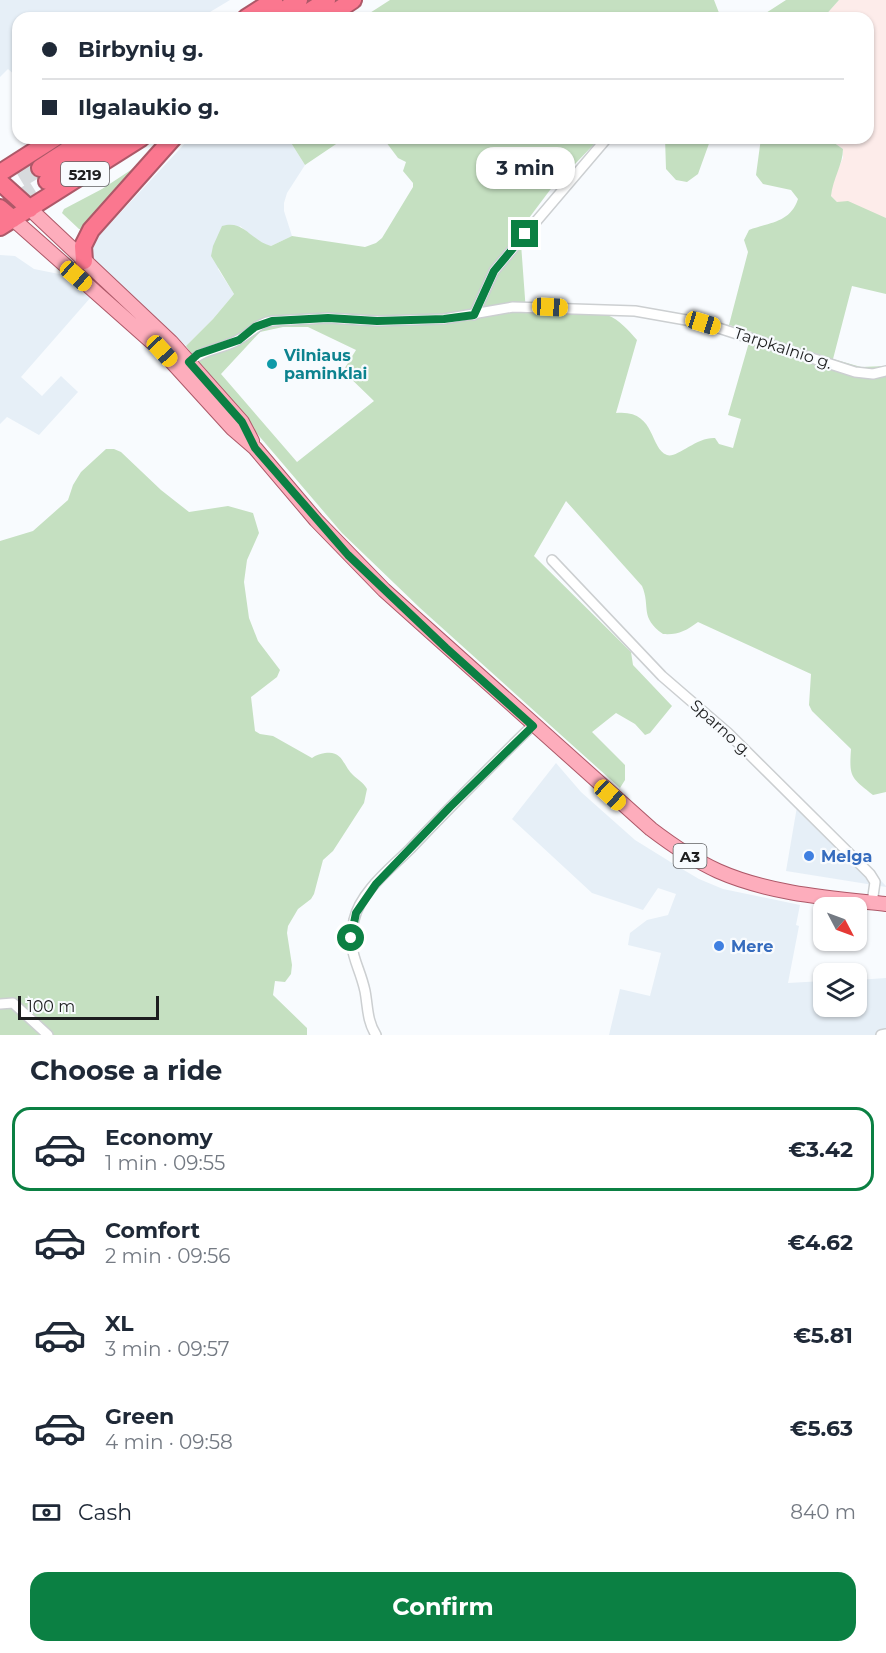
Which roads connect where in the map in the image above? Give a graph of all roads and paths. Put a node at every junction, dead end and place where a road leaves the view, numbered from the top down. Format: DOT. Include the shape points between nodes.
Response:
graph roads {
  1 [pos="274,0"];
  2 [pos="299,0"];
  3 [pos="327,0"];
  4 [pos="353,0"];
  5 [pos="255,12"];
  6 [pos="280,12"];
  7 [pos="308,12"];
  8 [pos="335,12"];
  9 [pos="46,144"];
  10 [pos="79,144"];
  11 [pos="103,144"];
  12 [pos="132,144"];
  13 [pos="168,144"];
  14 [pos="602,144"];
  15 [pos="0,173"];
  16 [pos="0,182"];
  17 [pos="30,209"];
  18 [pos="4,218"];
  19 [pos="84,261"];
  20 [pos="474,315"];
  21 [pos="189,362"];
  22 [pos="886,371"];
  23 [pos="255,448"];
  24 [pos="552,560"];
  25 [pos="533,726"];
  26 [pos="879,904"];
  27 [pos="0,1004"];
  28 [pos="886,1034"];
  29 [pos="48,1035"];
  30 [pos="376,1035"];
  31 [pos="881,1035"];
  1 -- 5 [label="highway"];
  2 -- 6 [label="highway"];
  3 -- 7 [label="highway"];
  4 -- 8 [label="highway"];
  9 -- 15 [label="highway, 5219"];
  10 -- 11 [label="highway, 5219" via="44,175"];
  12 -- 17 [label="highway, 5219"];
  13 -- 19 [label="highway" via="91,230 83,246"];
  14 -- 20 [label="street" via="494,271"];
  16 -- 17 [label="highway"];
  17 -- 18 [label="highway, A3"];
  17 -- 19 [label="main road, A3"];
  18 -- 23 [label="main road, A3" via="148,338"];
  19 -- 21 [label="main road, A3"];
  20 -- 21 [label="street, Tarpkalnio g." via="377,321 272,321 255,327 239,340 198,354"];
  20 -- 22 [label="street, Tarpkalnio g." via="513,307 635,311 703,323 855,372"];
  21 -- 23 [label="main road, A3" via="242,422"];
  23 -- 25 [label="main road, A3" via="351,558"];
  24 -- 26 [label="street, Sparno g." via="662,676 728,733 870,874"];
  25 -- 26 [label="main road, A3" via="658,835 717,871 756,884"];
  25 -- 30 [label="street" via="376,884 356,913 352,952 365,990 370,1026"];
  27 -- 29 [label="street" via="13,1003"];
  28 -- 31 [label="street"];
}
